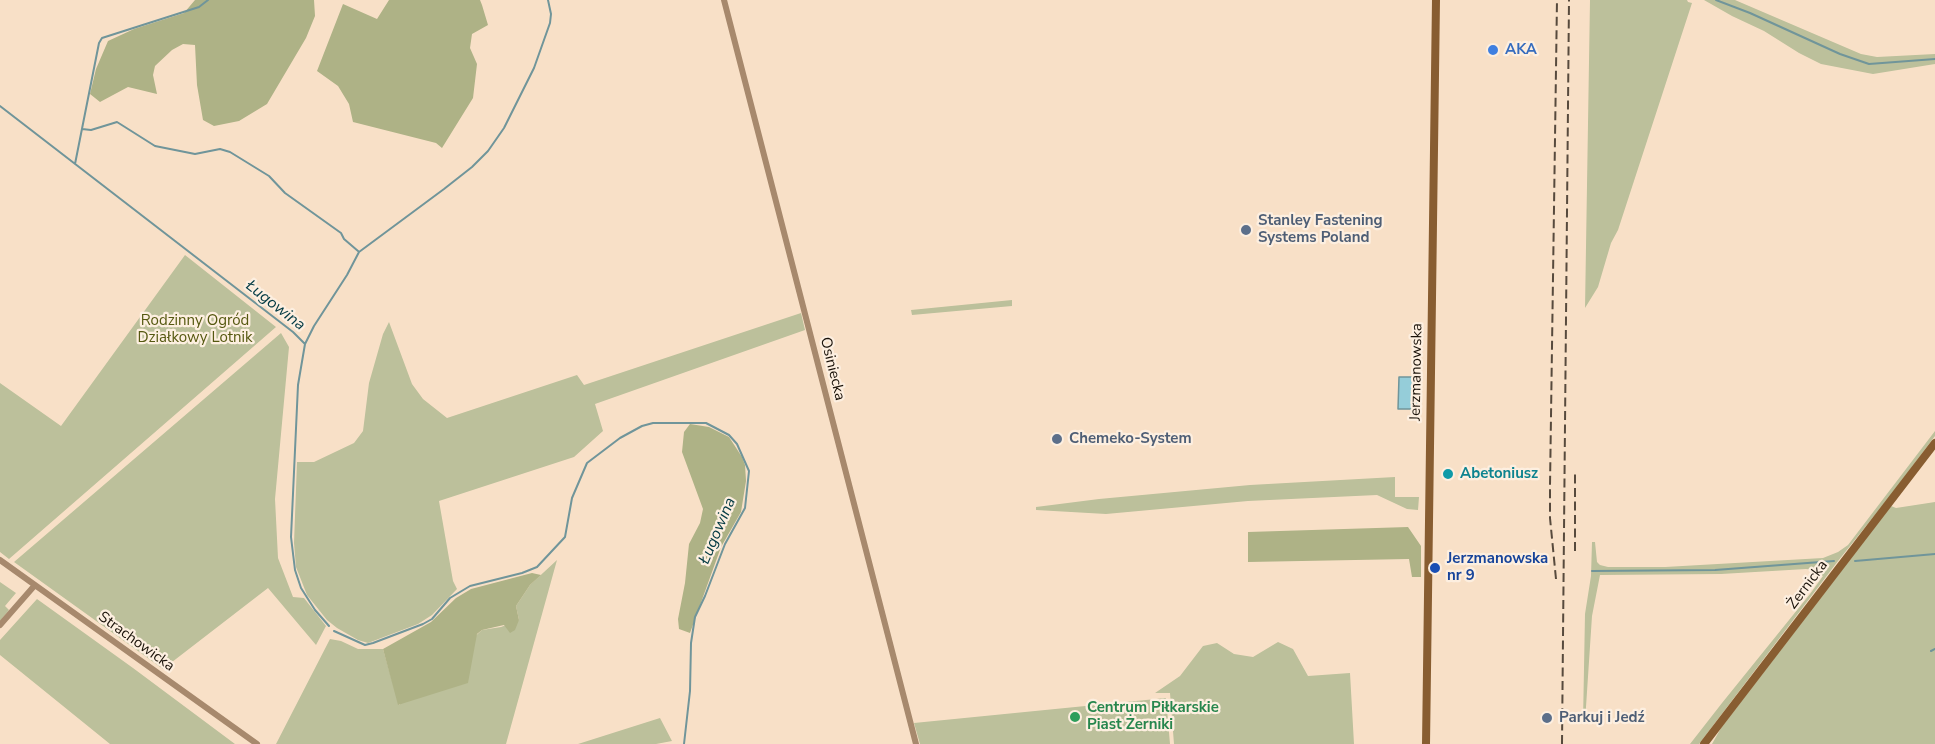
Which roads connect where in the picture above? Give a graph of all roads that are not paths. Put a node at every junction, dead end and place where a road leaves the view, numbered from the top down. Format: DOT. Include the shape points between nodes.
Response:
graph roads {
  1 [pos="724,0"];
  2 [pos="1436,0"];
  3 [pos="1935,443"];
  4 [pos="0,560"];
  5 [pos="35,585"];
  6 [pos="0,626"];
  7 [pos="257,744"];
  8 [pos="916,744"];
  9 [pos="1426,744"];
  10 [pos="1704,744"];
  1 -- 8 [label="street, Osiniecka"];
  2 -- 9 [label="street, Jerzmanowska"];
  3 -- 10 [label="street, Żernicka"];
  4 -- 5 [label="street, Strachowicka"];
  5 -- 6 [label="street"];
  5 -- 7 [label="street, Strachowicka"];
}
